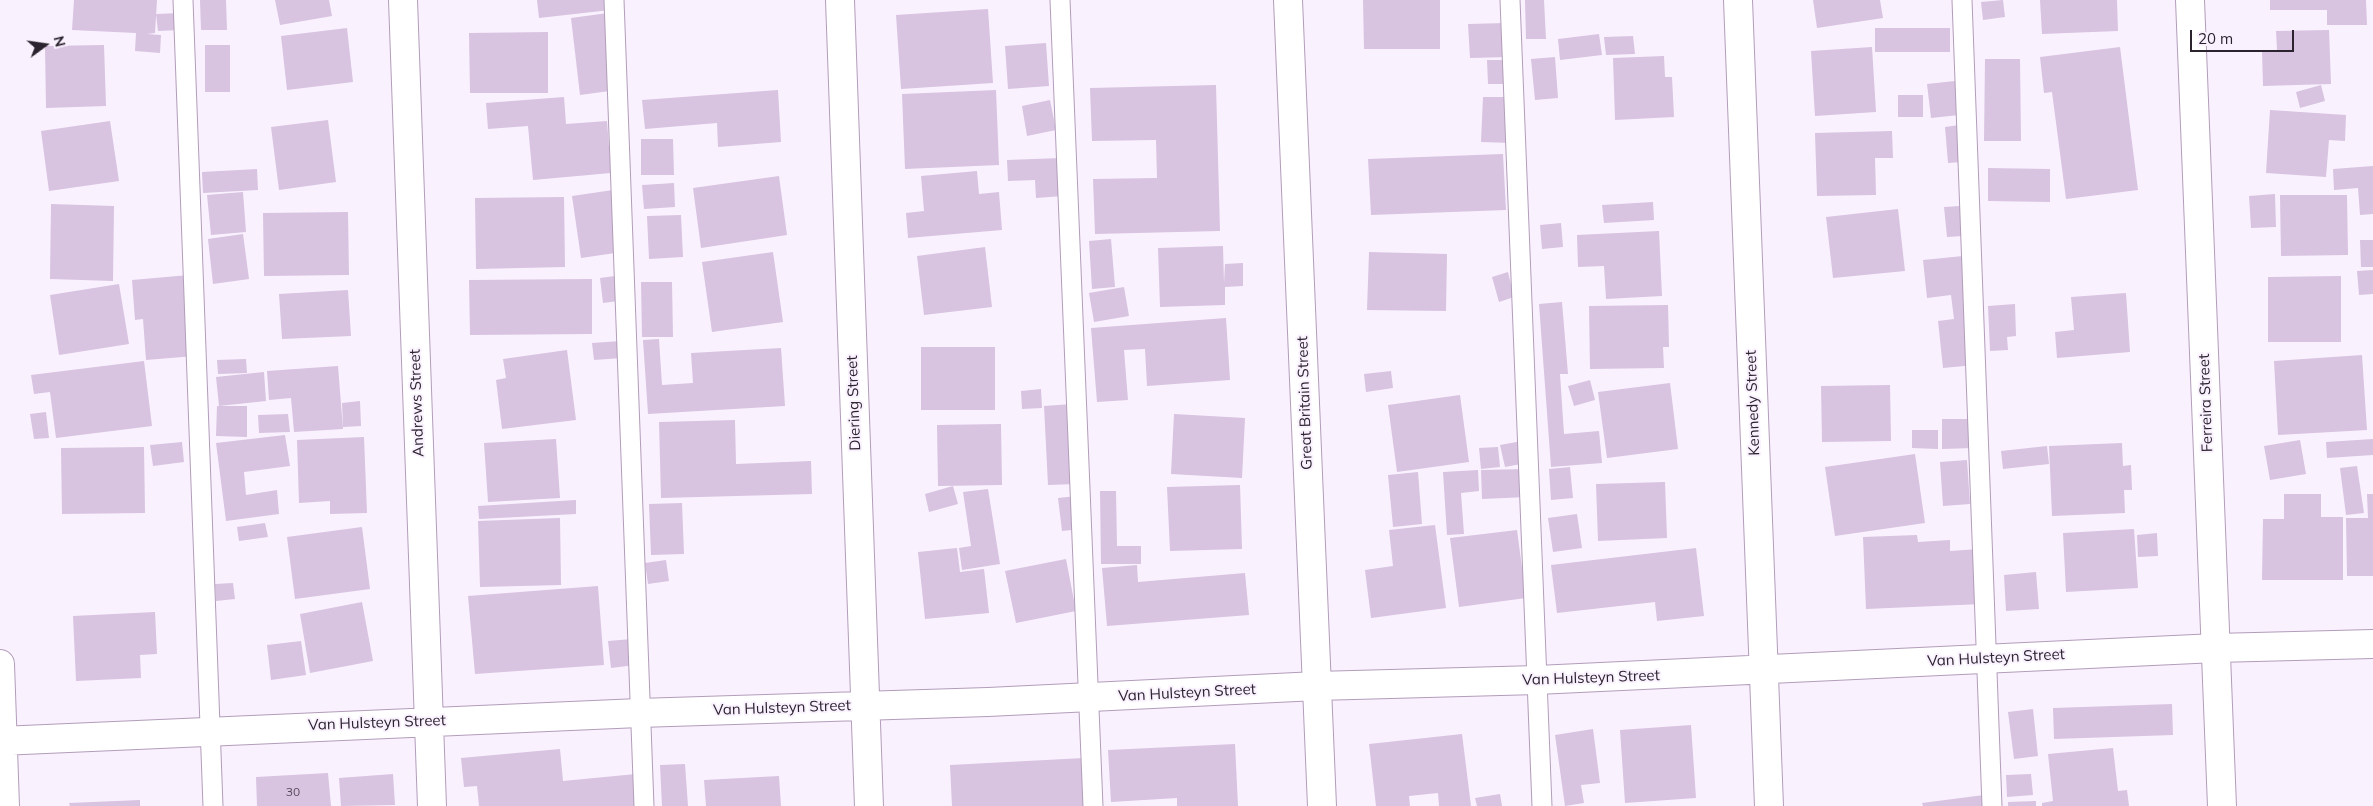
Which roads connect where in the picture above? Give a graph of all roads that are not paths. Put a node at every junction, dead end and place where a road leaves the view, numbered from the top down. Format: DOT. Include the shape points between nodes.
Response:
graph roads {
  1 [pos="183,0"];
  2 [pos="403,0"];
  3 [pos="614,0"];
  4 [pos="840,0"];
  5 [pos="1060,0"];
  6 [pos="1288,0"];
  7 [pos="1510,0"];
  8 [pos="1738,0"];
  9 [pos="1962,0"];
  10 [pos="2190,0"];
  11 [pos="2373,644"];
  12 [pos="2216,648"];
  13 [pos="1985,658"];
  14 [pos="0,664"];
  15 [pos="1763,670"];
  16 [pos="1538,680"];
  17 [pos="1317,686"];
  18 [pos="1089,697"];
  19 [pos="864,705"];
  20 [pos="639,713"];
  21 [pos="428,721"];
  22 [pos="209,730"];
  23 [pos="1,741"];
  24 [pos="5,806"];
  25 [pos="213,806"];
  26 [pos="432,806"];
  27 [pos="644,806"];
  28 [pos="869,806"];
  29 [pos="1093,806"];
  30 [pos="1322,806"];
  31 [pos="1542,806"];
  32 [pos="1769,806"];
  33 [pos="1992,806"];
  34 [pos="2222,806"];
  1 -- 22 [label="lane"];
  2 -- 21 [label="street, Andrews Street"];
  3 -- 20 [label="lane"];
  4 -- 19 [label="street, Diering Street"];
  5 -- 18 [label="lane"];
  6 -- 17 [label="street, Great Britain Street"];
  7 -- 16 [label="lane"];
  8 -- 15 [label="street, Kennedy Street"];
  9 -- 13 [label="lane"];
  10 -- 12 [label="street, Ferreira Street"];
  11 -- 12 [label="street, Van Hulsteyn Street"];
  12 -- 13 [label="street, Van Hulsteyn Street"];
  12 -- 34 [label="street, Ferreira Street"];
  13 -- 15 [label="street, Van Hulsteyn Street"];
  13 -- 33 [label="lane"];
  14 -- 23 [label="street"];
  15 -- 16 [label="street, Van Hulsteyn Street"];
  15 -- 32 [label="street, Kennedy Street"];
  16 -- 17 [label="street, Van Hulsteyn Street"];
  16 -- 31 [label="lane"];
  17 -- 18 [label="street, Van Hulsteyn Street"];
  17 -- 30 [label="street, Great Britain Street"];
  18 -- 19 [label="street, Van Hulsteyn Street"];
  18 -- 29 [label="lane"];
  19 -- 20 [label="street, Van Hulsteyn Street"];
  19 -- 28 [label="street, Diering Street"];
  20 -- 21 [label="street, Van Hulsteyn Street"];
  20 -- 27 [label="lane"];
  21 -- 22 [label="street, Van Hulsteyn Street"];
  21 -- 26 [label="street, Andrews Street"];
  22 -- 23 [label="street, Van Hulsteyn Street"];
  22 -- 25 [label="lane"];
  23 -- 24 [label="street"];
}
